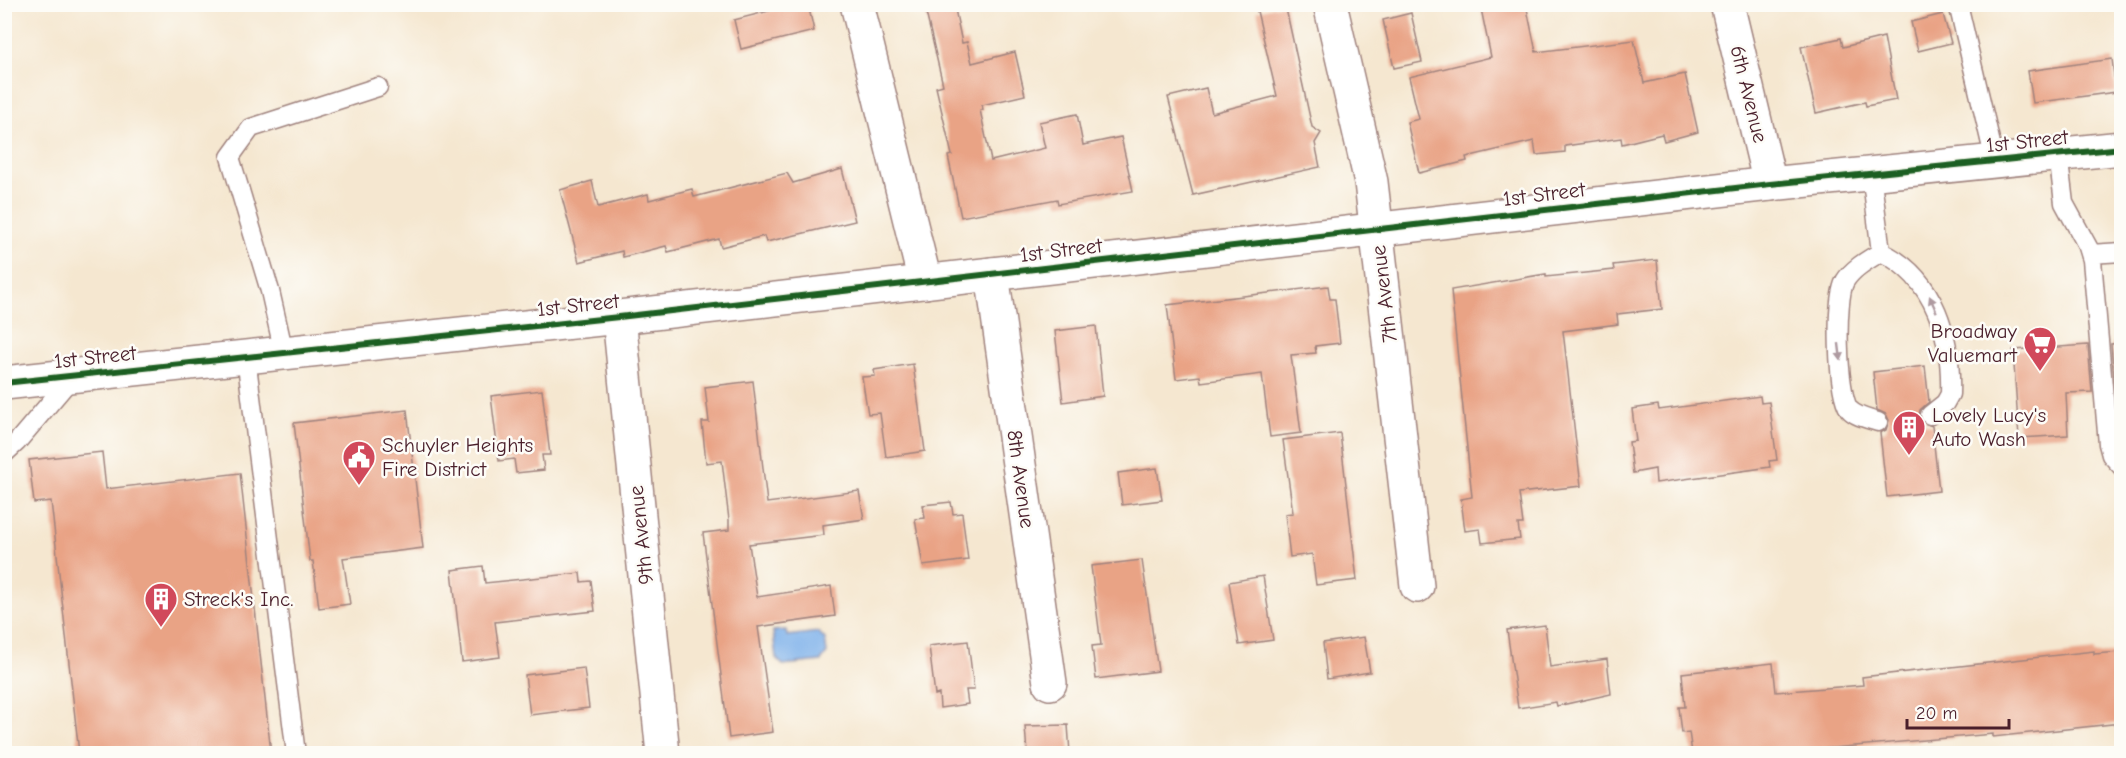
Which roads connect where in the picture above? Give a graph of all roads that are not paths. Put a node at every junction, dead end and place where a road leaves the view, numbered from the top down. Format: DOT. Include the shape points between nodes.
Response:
graph roads {
  1 [pos="857,4"];
  2 [pos="1330,4"];
  3 [pos="1727,4"];
  4 [pos="1958,4"];
  5 [pos="378,87"];
  6 [pos="2121,148"];
  7 [pos="2058,154"];
  8 [pos="1995,160"];
  9 [pos="1872,173"];
  10 [pos="1770,184"];
  11 [pos="1377,231"];
  12 [pos="1881,252"];
  13 [pos="2121,252"];
  14 [pos="2090,254"];
  15 [pos="992,274"];
  16 [pos="925,282"];
  17 [pos="619,317"];
  18 [pos="284,353"];
  19 [pos="246,357"];
  20 [pos="73,376"];
  21 [pos="4,383"];
  22 [pos="1930,416"];
  23 [pos="1878,422"];
  24 [pos="4,454"];
  25 [pos="2121,466"];
  26 [pos="1417,586"];
  27 [pos="1050,683"];
  28 [pos="296,753"];
  29 [pos="663,753"];
  1 -- 16 [label="street"];
  2 -- 11 [label="street, 7th Avenue" via="1370,173"];
  3 -- 10 [label="street, 6th Avenue"];
  4 -- 8 [label="lane"];
  5 -- 18 [label="lane" via="251,128 230,157"];
  6 -- 7 [label="street, 1st Street"];
  7 -- 8 [label="street, 1st Street"];
  7 -- 14 [label="lane" via="2064,203"];
  8 -- 9 [label="street, 1st Street"];
  9 -- 10 [label="street, 1st Street"];
  9 -- 12 [label="lane"];
  10 -- 11 [label="street, 1st Street"];
  11 -- 15 [label="street, 1st Street"];
  11 -- 26 [label="street, 7th Avenue"];
  22 -- 12 [label="lane, one-way" via="1950,394 1944,333 1929,295 1915,274"];
  12 -- 23 [label="lane, one-way" via="1855,269 1845,281 1839,295 1838,317 1846,403 1857,415"];
  13 -- 14 [label="lane"];
  14 -- 25 [label="lane" via="2108,444 2111,455"];
  15 -- 16 [label="street, 1st Street"];
  15 -- 27 [label="street, 8th Avenue"];
  16 -- 17 [label="street, 1st Street"];
  17 -- 18 [label="street, 1st Street"];
  17 -- 29 [label="street, 9th Avenue"];
  18 -- 19 [label="street, 1st Street"];
  19 -- 20 [label="street, 1st Street"];
  19 -- 28 [label="lane"];
  20 -- 21 [label="street, 1st Street"];
  20 -- 24 [label="lane"];
}
